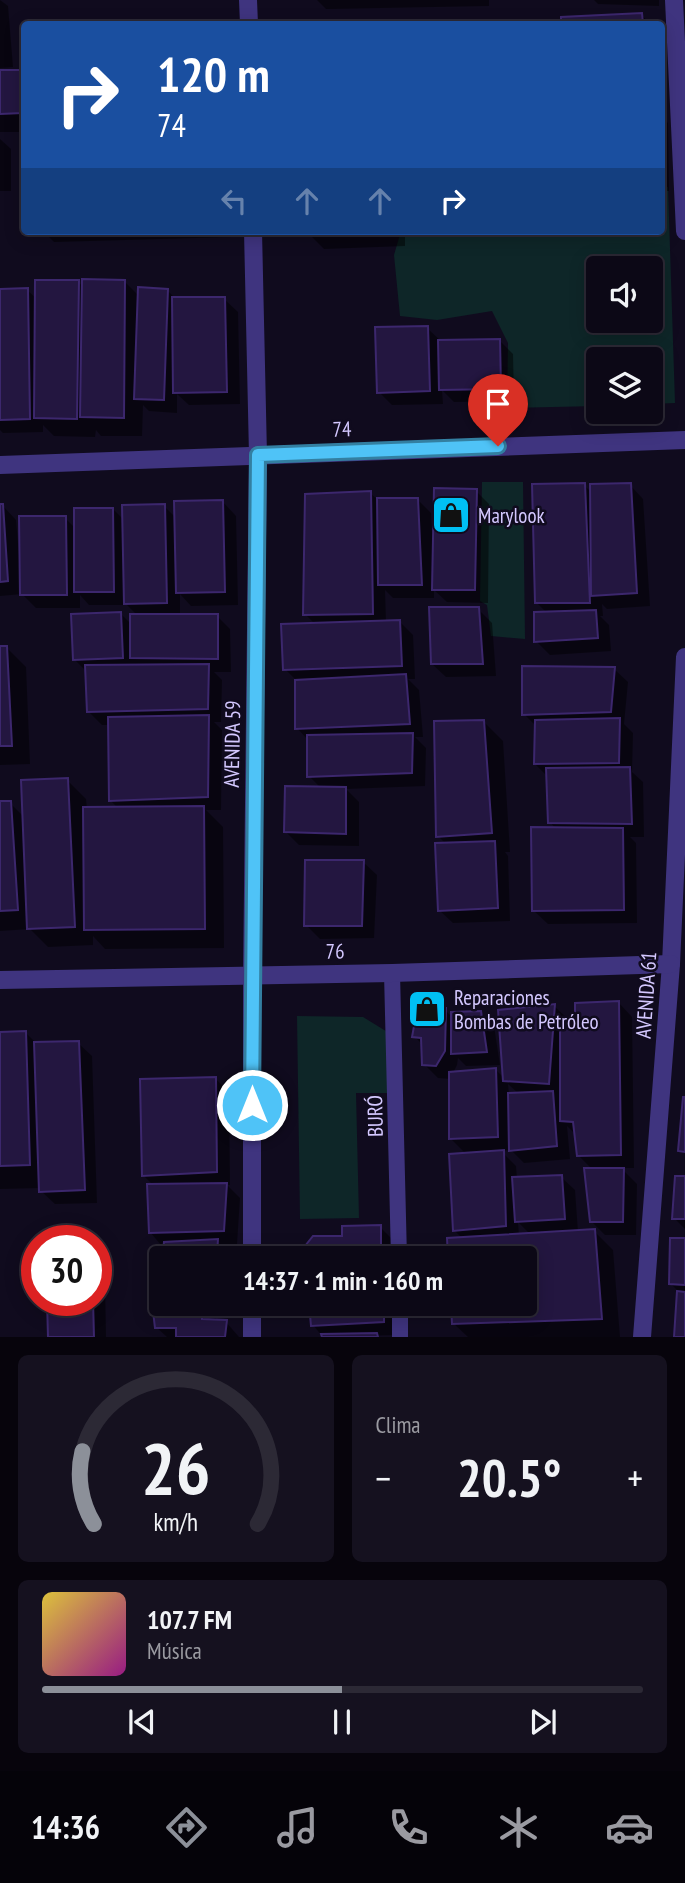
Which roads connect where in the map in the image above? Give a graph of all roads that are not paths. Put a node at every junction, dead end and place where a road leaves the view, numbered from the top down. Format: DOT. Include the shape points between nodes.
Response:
graph roads {
  1 [pos="248,0"];
  2 [pos="674,0"];
  3 [pos="249,21"];
  4 [pos="685,231"];
  5 [pos="253,235"];
  6 [pos="685,440"];
  7 [pos="258,455"];
  8 [pos="0,466"];
  9 [pos="685,656"];
  10 [pos="678,964"];
  11 [pos="392,973"];
  12 [pos="252,974"];
  13 [pos="0,980"];
  14 [pos="252,1246"];
  15 [pos="399,1246"];
  16 [pos="252,1316"];
  17 [pos="400,1316"];
  18 [pos="252,1337"];
  19 [pos="400,1337"];
  20 [pos="642,1337"];
  1 -- 3 [label="street"];
  2 -- 4 [label="street"];
  5 -- 7 [label="street, AVENIDA 59"];
  6 -- 7 [label="street, 74"];
  7 -- 8 [label="street, 74"];
  7 -- 12 [label="street, AVENIDA 59"];
  9 -- 10 [label="street, AVENIDA 61"];
  10 -- 11 [label="street, 76"];
  10 -- 20 [label="street, AVENIDA 61"];
  11 -- 12 [label="street, 76"];
  11 -- 15 [label="lane, BURÓ"];
  12 -- 13 [label="street, 76"];
  12 -- 14 [label="street, AVENIDA 59"];
  16 -- 18 [label="street"];
  17 -- 19 [label="lane"];
}
